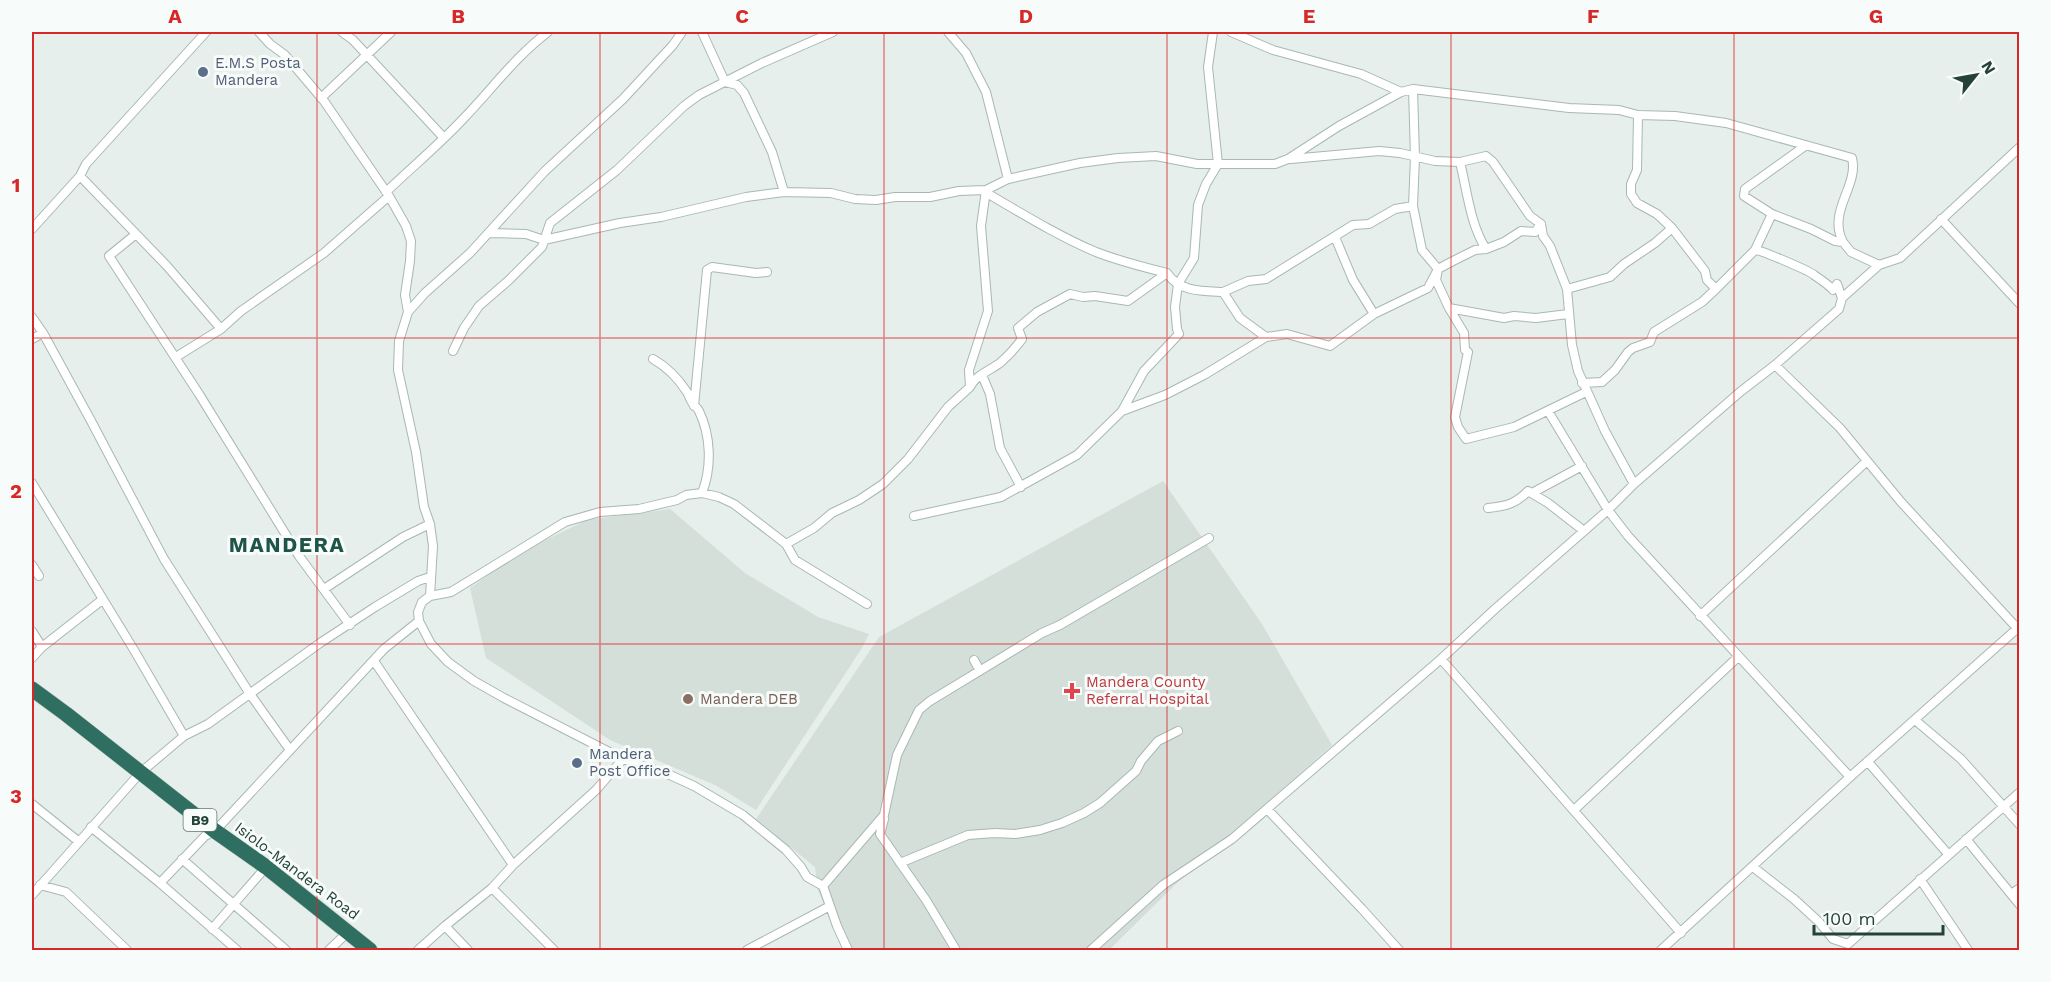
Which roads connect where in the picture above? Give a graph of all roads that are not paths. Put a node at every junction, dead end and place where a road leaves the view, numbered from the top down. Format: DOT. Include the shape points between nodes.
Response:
graph roads {
  1 [pos="206,32"];
  2 [pos="259,32"];
  3 [pos="342,32"];
  4 [pos="392,32"];
  5 [pos="549,32"];
  6 [pos="682,32"];
  7 [pos="702,32"];
  8 [pos="833,32"];
  9 [pos="948,32"];
  10 [pos="1213,32"];
  11 [pos="1231,32"];
  12 [pos="366,55"];
  13 [pos="725,82"];
  14 [pos="1413,89"];
  15 [pos="1401,92"];
  16 [pos="321,98"];
  17 [pos="1638,114"];
  18 [pos="444,138"];
  19 [pos="1805,146"];
  20 [pos="2019,147"];
  21 [pos="1415,156"];
  22 [pos="1288,159"];
  23 [pos="1460,162"];
  24 [pos="1218,164"];
  25 [pos="80,176"];
  26 [pos="1008,179"];
  27 [pos="986,191"];
  28 [pos="784,192"];
  29 [pos="388,194"];
  30 [pos="1413,206"];
  31 [pos="1772,214"];
  32 [pos="1941,219"];
  33 [pos="1540,224"];
  34 [pos="1672,228"];
  35 [pos="32,229"];
  36 [pos="489,232"];
  37 [pos="136,234"];
  38 [pos="1335,237"];
  39 [pos="544,240"];
  40 [pos="1843,242"];
  41 [pos="1486,249"];
  42 [pos="1755,250"];
  43 [pos="1879,266"];
  44 [pos="1438,269"];
  45 [pos="766,272"];
  46 [pos="1167,273"];
  47 [pos="1178,284"];
  48 [pos="1567,289"];
  49 [pos="1716,289"];
  50 [pos="1224,292"];
  51 [pos="1842,298"];
  52 [pos="2019,304"];
  53 [pos="1449,308"];
  54 [pos="408,312"];
  55 [pos="1374,314"];
  56 [pos="1568,314"];
  57 [pos="32,317"];
  58 [pos="221,329"];
  59 [pos="43,333"];
  60 [pos="1266,336"];
  61 [pos="32,339"];
  62 [pos="453,351"];
  63 [pos="176,357"];
  64 [pos="653,359"];
  65 [pos="1775,366"];
  66 [pos="982,375"];
  67 [pos="1582,383"];
  68 [pos="970,387"];
  69 [pos="1586,392"];
  70 [pos="693,406"];
  71 [pos="1122,411"];
  72 [pos="1548,411"];
  73 [pos="1867,461"];
  74 [pos="1582,466"];
  75 [pos="32,483"];
  76 [pos="1634,484"];
  77 [pos="1021,487"];
  78 [pos="702,493"];
  79 [pos="1532,493"];
  80 [pos="39,496"];
  81 [pos="32,502"];
  82 [pos="1488,508"];
  83 [pos="1608,510"];
  84 [pos="914,516"];
  85 [pos="430,524"];
  86 [pos="1584,531"];
  87 [pos="1209,538"];
  88 [pos="786,544"];
  89 [pos="32,565"];
  90 [pos="39,576"];
  91 [pos="430,577"];
  92 [pos="324,589"];
  93 [pos="430,596"];
  94 [pos="102,600"];
  95 [pos="867,604"];
  96 [pos="1700,616"];
  97 [pos="419,621"];
  98 [pos="350,625"];
  99 [pos="2018,627"];
  100 [pos="32,631"];
  101 [pos="42,647"];
  102 [pos="1738,657"];
  103 [pos="32,658"];
  104 [pos="1441,659"];
  105 [pos="974,660"];
  106 [pos="374,661"];
  107 [pos="980,671"];
  108 [pos="32,689"];
  109 [pos="250,694"];
  110 [pos="1915,720"];
  111 [pos="1178,731"];
  112 [pos="184,736"];
  113 [pos="290,750"];
  114 [pos="622,759"];
  115 [pos="1868,762"];
  116 [pos="140,773"];
  117 [pos="1850,777"];
  118 [pos="2019,792"];
  119 [pos="32,804"];
  120 [pos="2004,806"];
  121 [pos="1267,809"];
  122 [pos="1574,810"];
  123 [pos="885,815"];
  124 [pos="2019,825"];
  125 [pos="91,828"];
  126 [pos="214,831"];
  127 [pos="1966,839"];
  128 [pos="78,841"];
  129 [pos="1948,854"];
  130 [pos="182,859"];
  131 [pos="900,862"];
  132 [pos="513,865"];
  133 [pos="266,867"];
  134 [pos="1753,867"];
  135 [pos="1920,879"];
  136 [pos="160,883"];
  137 [pos="40,885"];
  138 [pos="822,886"];
  139 [pos="492,888"];
  140 [pos="2019,888"];
  141 [pos="2011,894"];
  142 [pos="32,895"];
  143 [pos="234,905"];
  144 [pos="2019,905"];
  145 [pos="830,906"];
  146 [pos="445,926"];
  147 [pos="212,929"];
  148 [pos="348,932"];
  149 [pos="1681,933"];
  150 [pos="1833,939"];
  151 [pos="127,951"];
  152 [pos="237,951"];
  153 [pos="286,951"];
  154 [pos="329,951"];
  155 [pos="370,951"];
  156 [pos="418,951"];
  157 [pos="468,951"];
  158 [pos="554,951"];
  159 [pos="747,951"];
  160 [pos="848,951"];
  161 [pos="956,951"];
  162 [pos="1091,951"];
  163 [pos="1399,951"];
  164 [pos="1661,951"];
  165 [pos="1852,951"];
  166 [pos="1968,951"];
  1 -- 25 [label="street" via="86,164"];
  2 -- 16 [label="street" via="285,55"];
  3 -- 12 [label="street"];
  4 -- 12 [label="street"];
  5 -- 18 [label="street" via="512,64"];
  6 -- 36 [label="street" via="623,99 545,171"];
  7 -- 13 [label="street"];
  8 -- 13 [label="street"];
  9 -- 26 [label="street" via="966,53 986,92"];
  10 -- 24 [label="street" via="1208,67"];
  11 -- 15 [label="street" via="1274,50 1361,74"];
  12 -- 16 [label="street"];
  12 -- 18 [label="street"];
  13 -- 28 [label="street" via="737,85 744,93 772,152"];
  13 -- 39 [label="street" via="684,106 617,170 550,223"];
  14 -- 15 [label="street"];
  14 -- 17 [label="street"];
  14 -- 21 [label="street"];
  15 -- 22 [label="street"];
  16 -- 29 [label="street"];
  17 -- 19 [label="street" via="1726,123"];
  17 -- 34 [label="street" via="1637,170 1631,194 1637,203"];
  18 -- 29 [label="street"];
  19 -- 31 [label="street" via="1744,189 1744,196"];
  19 -- 40 [label="street" via="1852,159 1849,186 1840,212 1838,231"];
  20 -- 32 [label="street"];
  21 -- 22 [label="street" via="1379,151"];
  21 -- 23 [label="street"];
  21 -- 30 [label="street"];
  22 -- 24 [label="street" via="1275,164"];
  23 -- 33 [label="street" via="1486,156"];
  23 -- 41 [label="street" via="1472,213"];
  24 -- 26 [label="street" via="1156,156 1118,158"];
  24 -- 47 [label="street" via="1198,205 1194,258"];
  25 -- 35 [label="street"];
  25 -- 37 [label="street"];
  26 -- 27 [label="street"];
  27 -- 28 [label="street" via="876,200 831,193"];
  27 -- 46 [label="street" via="1095,252"];
  27 -- 68 [label="street" via="981,226 988,311 969,370"];
  28 -- 39 [label="street"];
  29 -- 54 [label="street" via="411,241 405,295"];
  29 -- 58 [label="street" via="324,253"];
  30 -- 38 [label="street" via="1395,209 1369,224 1353,225"];
  30 -- 44 [label="street" via="1422,250"];
  31 -- 40 [label="street"];
  31 -- 42 [label="street"];
  32 -- 43 [label="street" via="1899,258"];
  32 -- 52 [label="street"];
  33 -- 41 [label="street" via="1535,232 1521,231"];
  33 -- 48 [label="street"];
  34 -- 48 [label="street" via="1610,277"];
  34 -- 49 [label="street"];
  36 -- 39 [label="street" via="526,234"];
  36 -- 54 [label="street"];
  37 -- 58 [label="street"];
  37 -- 63 [label="street" via="109,256"];
  38 -- 50 [label="street" via="1266,279 1248,281"];
  38 -- 55 [label="street" via="1353,280"];
  39 -- 62 [label="street" via="526,264 479,306"];
  40 -- 43 [label="street" via="1851,252"];
  41 -- 44 [label="street" via="1475,250"];
  42 -- 49 [label="street"];
  42 -- 51 [label="street" via="1813,273 1833,290 1837,284"];
  43 -- 51 [label="street"];
  44 -- 53 [label="street" via="1436,280"];
  44 -- 55 [label="street" via="1428,288"];
  45 -- 70 [label="street" via="712,267 707,270"];
  46 -- 47 [label="street"];
  46 -- 66 [label="street" via="1128,301 1070,294 1037,312 1018,328 1022,339"];
  47 -- 50 [label="street" via="1196,291"];
  47 -- 71 [label="street" via="1175,307 1179,334 1144,371"];
  48 -- 56 [label="street"];
  49 -- 67 [label="street" via="1654,332 1650,342 1628,352 1602,382"];
  50 -- 60 [label="street" via="1240,318"];
  51 -- 65 [label="street" via="1839,309"];
  53 -- 56 [label="street" via="1504,318"];
  53 -- 72 [label="street" via="1464,333 1468,352 1455,417 1466,439 1503,431"];
  54 -- 85 [label="street" via="399,341 398,370"];
  55 -- 60 [label="street" via="1330,346 1287,334"];
  56 -- 67 [label="street"];
  57 -- 59 [label="street"];
  58 -- 63 [label="street"];
  59 -- 61 [label="street"];
  59 -- 109 [label="street" via="164,559"];
  60 -- 71 [label="street" via="1204,375"];
  63 -- 92 [label="street" via="299,556"];
  64 -- 70 [label="street" via="668,369"];
  65 -- 73 [label="street" via="1840,428"];
  65 -- 76 [label="street"];
  66 -- 68 [label="street"];
  66 -- 77 [label="street" via="990,394 1000,448"];
  67 -- 69 [label="street"];
  68 -- 88 [label="street" via="948,407 884,484"];
  69 -- 72 [label="street"];
  69 -- 76 [label="street"];
  70 -- 78 [label="street" via="699,409 709,453"];
  71 -- 77 [label="street" via="1077,455"];
  72 -- 74 [label="street"];
  73 -- 96 [label="street"];
  73 -- 99 [label="street"];
  74 -- 79 [label="street"];
  74 -- 83 [label="street"];
  75 -- 80 [label="street"];
  76 -- 83 [label="street"];
  77 -- 84 [label="street" via="988,501"];
  78 -- 88 [label="street" via="734,504"];
  78 -- 93 [label="street" via="565,522 450,592"];
  79 -- 82 [label="street" via="1528,491 1518,502"];
  79 -- 86 [label="street"];
  80 -- 81 [label="street"];
  80 -- 94 [label="street"];
  83 -- 86 [label="street"];
  83 -- 96 [label="street"];
  85 -- 91 [label="street"];
  85 -- 92 [label="street" via="403,537"];
  86 -- 104 [label="street"];
  87 -- 107 [label="street"];
  88 -- 95 [label="street" via="795,560"];
  89 -- 90 [label="street"];
  91 -- 93 [label="street"];
  91 -- 98 [label="street"];
  92 -- 98 [label="street"];
  93 -- 97 [label="street" via="422,602"];
  94 -- 101 [label="street"];
  94 -- 112 [label="street"];
  96 -- 102 [label="street"];
  97 -- 106 [label="street"];
  97 -- 114 [label="street" via="431,644 474,681"];
  98 -- 109 [label="street"];
  99 -- 110 [label="street"];
  100 -- 101 [label="street"];
  101 -- 103 [label="street"];
  102 -- 117 [label="street"];
  102 -- 122 [label="street"];
  104 -- 121 [label="street"];
  104 -- 122 [label="street"];
  105 -- 107 [label="street"];
  106 -- 113 [label="street"];
  106 -- 132 [label="street"];
  107 -- 123 [label="street" via="919,710 897,755"];
  108 -- 116 [label="highway, Isiolo-Mandera Road / B9"];
  109 -- 112 [label="street"];
  109 -- 113 [label="street"];
  110 -- 115 [label="street"];
  110 -- 120 [label="street" via="1961,759"];
  111 -- 131 [label="street" via="1158,741 1136,771 1101,803 1077,816 1040,830 968,835"];
  112 -- 116 [label="street"];
  113 -- 126 [label="street"];
  114 -- 132 [label="street" via="596,790"];
  114 -- 138 [label="street" via="694,786 743,815 786,850 807,877"];
  115 -- 117 [label="street"];
  115 -- 129 [label="street"];
  116 -- 125 [label="street"];
  116 -- 126 [label="highway, Isiolo-Mandera Road / B9"];
  117 -- 134 [label="street"];
  118 -- 120 [label="street"];
  119 -- 128 [label="street"];
  120 -- 124 [label="street"];
  120 -- 127 [label="street"];
  121 -- 162 [label="street" via="1224,845 1163,885"];
  121 -- 163 [label="street"];
  122 -- 149 [label="street"];
  123 -- 131 [label="street" via="880,834"];
  123 -- 138 [label="street"];
  125 -- 128 [label="street"];
  125 -- 136 [label="street"];
  126 -- 130 [label="street"];
  126 -- 133 [label="highway, Isiolo-Mandera Road / B9"];
  127 -- 129 [label="street"];
  127 -- 141 [label="street"];
  128 -- 137 [label="street"];
  129 -- 135 [label="street"];
  130 -- 136 [label="street"];
  130 -- 143 [label="street"];
  131 -- 161 [label="street"];
  132 -- 139 [label="street"];
  133 -- 143 [label="street"];
  133 -- 148 [label="highway, Isiolo-Mandera Road / B9"];
  134 -- 149 [label="street"];
  134 -- 150 [label="street" via="1819,921"];
  135 -- 150 [label="street" via="1848,944"];
  135 -- 166 [label="street"];
  136 -- 147 [label="street"];
  137 -- 142 [label="street"];
  137 -- 151 [label="street" via="66,892"];
  138 -- 145 [label="street"];
  139 -- 146 [label="street"];
  139 -- 158 [label="street"];
  140 -- 141 [label="street"];
  141 -- 144 [label="street"];
  143 -- 147 [label="street"];
  143 -- 153 [label="street"];
  145 -- 159 [label="street"];
  145 -- 160 [label="street"];
  146 -- 156 [label="street"];
  146 -- 157 [label="street"];
  147 -- 152 [label="street"];
  148 -- 154 [label="street"];
  148 -- 155 [label="highway, Isiolo-Mandera Road / B9"];
  149 -- 164 [label="street"];
  150 -- 165 [label="street"];
}
